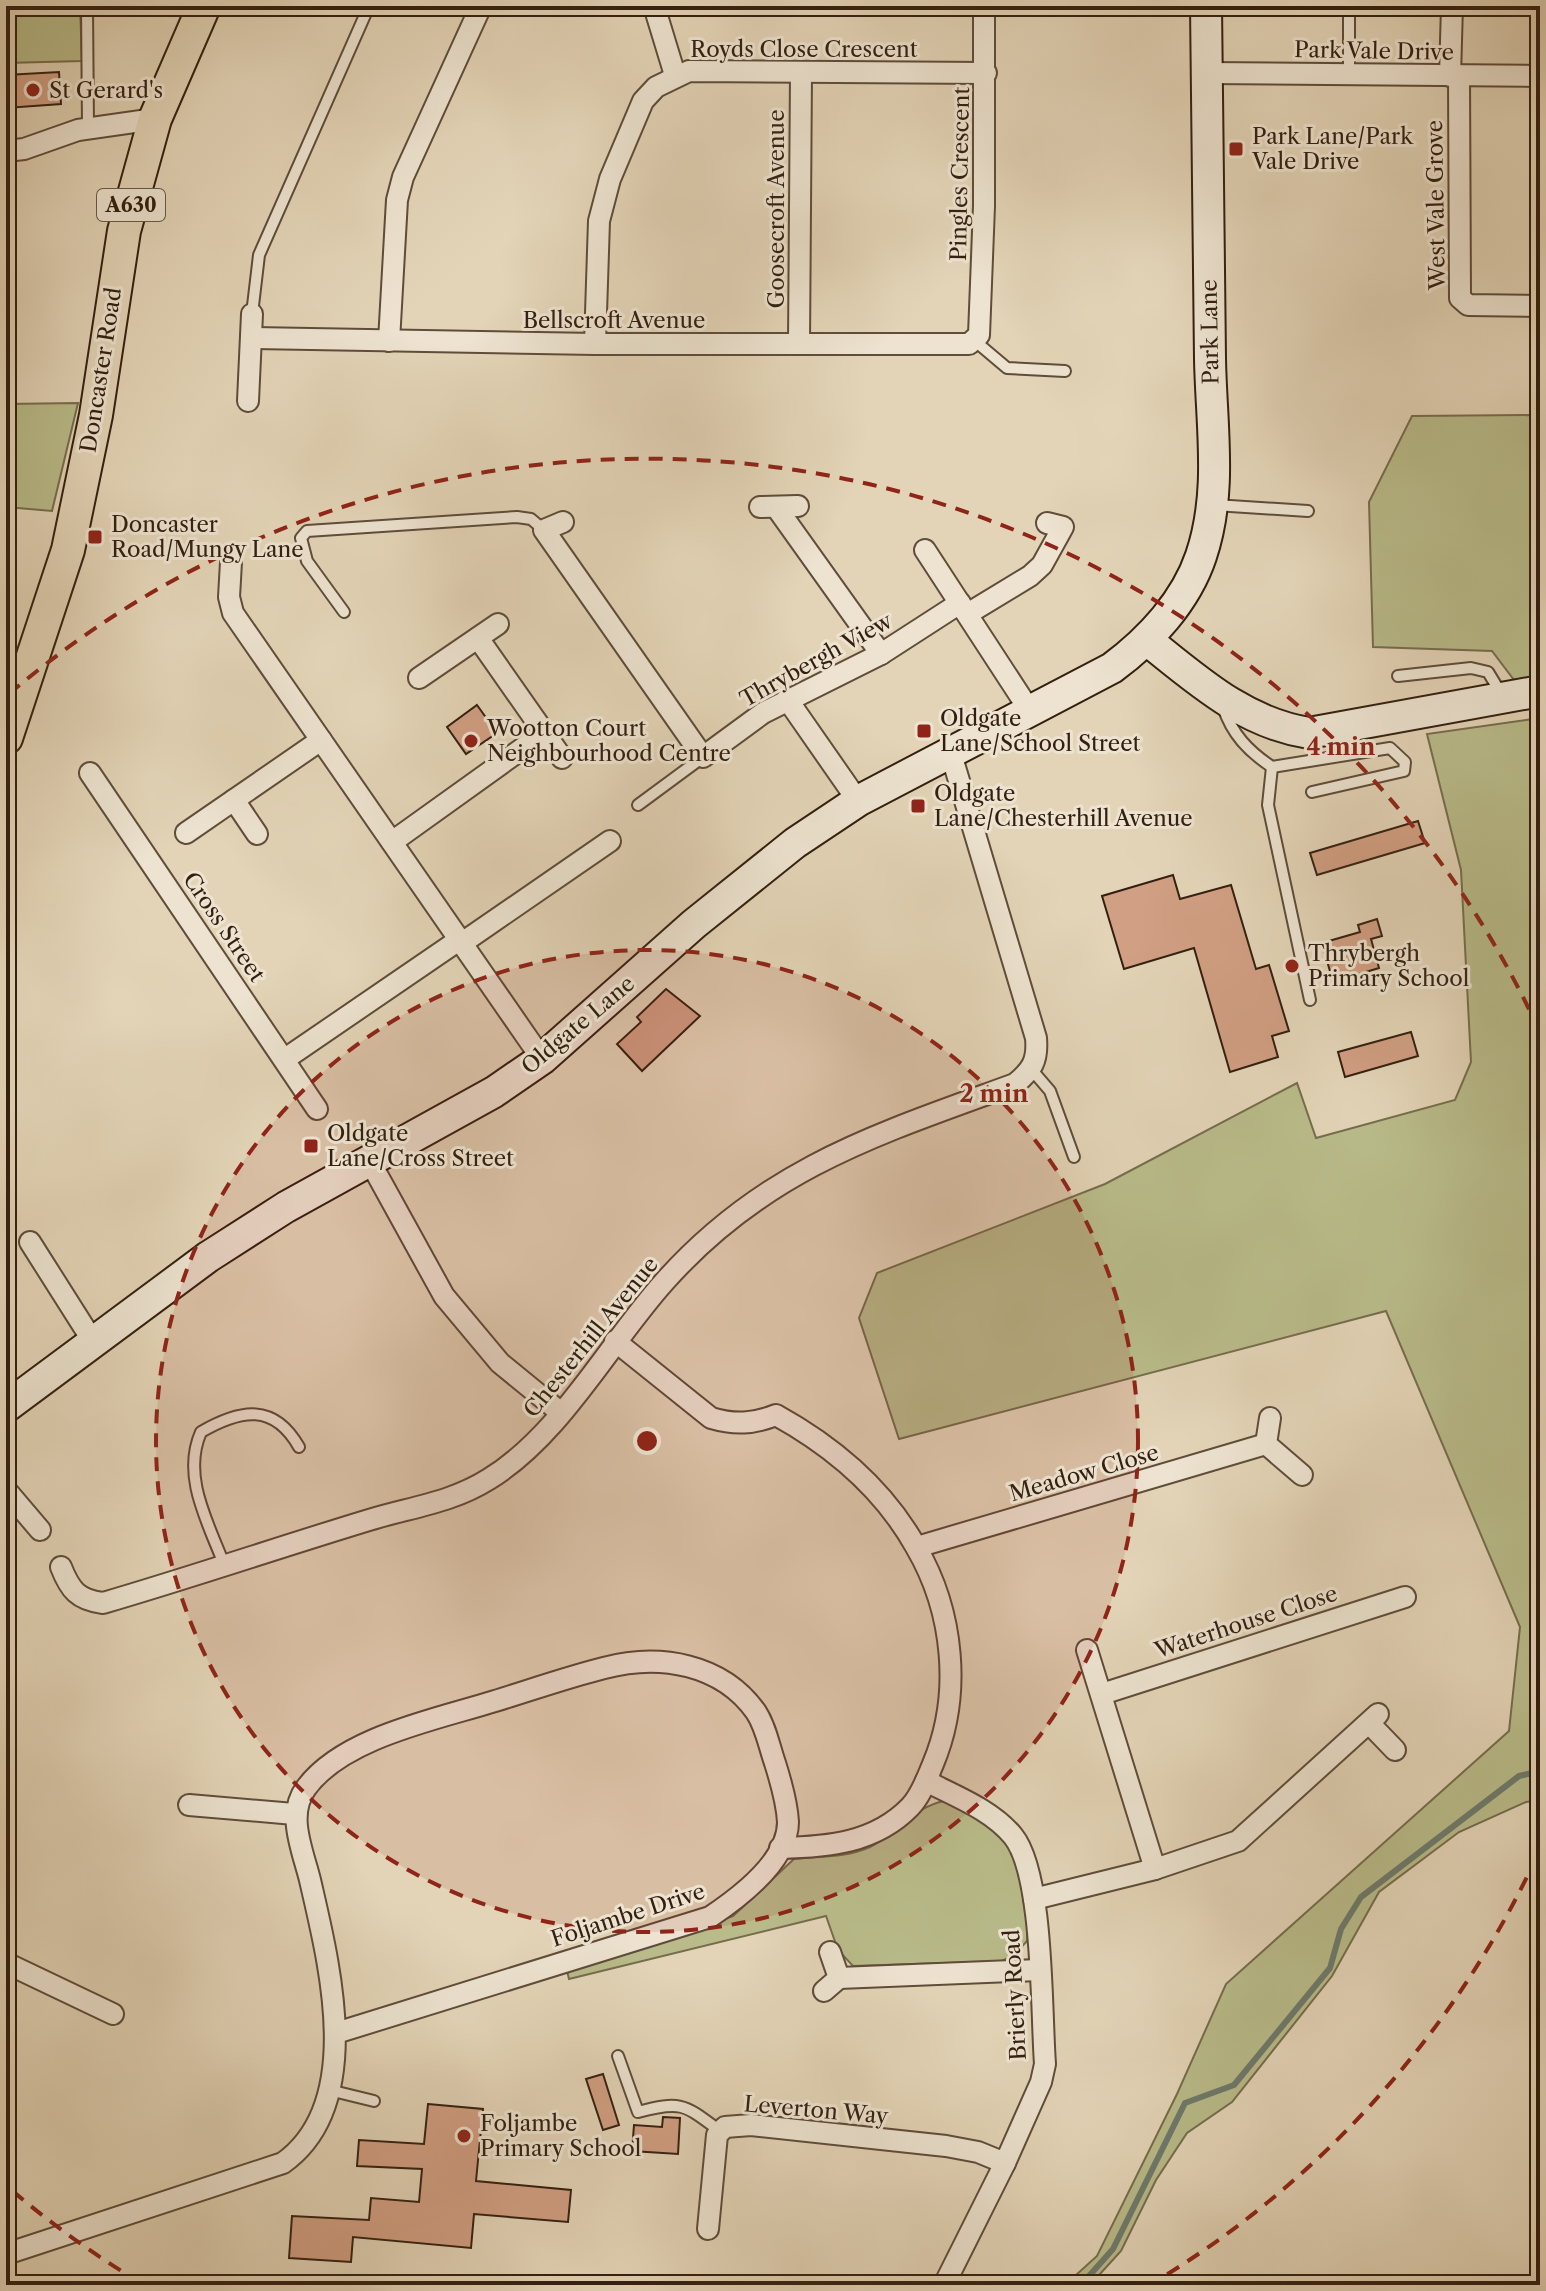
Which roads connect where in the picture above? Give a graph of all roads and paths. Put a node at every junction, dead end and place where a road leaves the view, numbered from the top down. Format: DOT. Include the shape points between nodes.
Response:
graph roads {
  1 [pos="87,6"];
  2 [pos="204,6"];
  3 [pos="369,6"];
  4 [pos="481,6"];
  5 [pos="654,6"];
  6 [pos="984,6"];
  7 [pos="1206,6"];
  8 [pos="1349,6"];
  9 [pos="1452,6"];
  10 [pos="801,73"];
  11 [pos="986,73"];
  12 [pos="1207,73"];
  13 [pos="675,75"];
  14 [pos="1349,75"];
  15 [pos="1454,76"];
  16 [pos="1540,76"];
  17 [pos="155,119"];
  18 [pos="88,128"];
  19 [pos="6,151"];
  20 [pos="1540,306"];
  21 [pos="252,314"];
  22 [pos="251,338"];
  23 [pos="389,341"];
  24 [pos="975,341"];
  25 [pos="595,344"];
  26 [pos="799,344"];
  27 [pos="1065,371"];
  28 [pos="248,401"];
  29 [pos="1214,497"];
  30 [pos="798,506"];
  31 [pos="1308,511"];
  32 [pos="1047,523"];
  33 [pos="553,526"];
  34 [pos="925,550"];
  35 [pos="231,562"];
  36 [pos="965,608"];
  37 [pos="344,612"];
  38 [pos="498,624"];
  39 [pos="478,638"];
  40 [pos="1147,640"];
  41 [pos="881,654"];
  42 [pos="1398,676"];
  43 [pos="419,678"];
  44 [pos="1540,691"];
  45 [pos="1220,697"];
  46 [pos="1503,697"];
  47 [pos="787,699"];
  48 [pos="1030,711"];
  49 [pos="544,733"];
  50 [pos="6,738"];
  51 [pos="321,740"];
  52 [pos="951,754"];
  53 [pos="703,757"];
  54 [pos="562,758"];
  55 [pos="1272,767"];
  56 [pos="90,773"];
  57 [pos="1312,792"];
  58 [pos="234,800"];
  59 [pos="858,801"];
  60 [pos="638,805"];
  61 [pos="186,833"];
  62 [pos="257,834"];
  63 [pos="610,841"];
  64 [pos="392,842"];
  65 [pos="461,942"];
  66 [pos="1310,1000"];
  67 [pos="285,1059"];
  68 [pos="542,1059"];
  69 [pos="1032,1070"];
  70 [pos="317,1109"];
  71 [pos="1074,1157"];
  72 [pos="369,1160"];
  73 [pos="30,1242"];
  74 [pos="615,1341"];
  75 [pos="94,1343"];
  76 [pos="6,1407"];
  77 [pos="560,1412"];
  78 [pos="1270,1418"];
  79 [pos="1266,1444"];
  80 [pos="299,1447"];
  81 [pos="1302,1475"];
  82 [pos="6,1490"];
  83 [pos="40,1530"];
  84 [pos="917,1547"];
  85 [pos="61,1567"];
  86 [pos="225,1567"];
  87 [pos="1405,1597"];
  88 [pos="1087,1650"];
  89 [pos="1102,1694"];
  90 [pos="1395,1750"];
  91 [pos="926,1781"];
  92 [pos="189,1805"];
  93 [pos="294,1814"];
  94 [pos="780,1848"];
  95 [pos="1155,1869"];
  96 [pos="1034,1899"];
  97 [pos="830,1952"];
  98 [pos="6,1963"];
  99 [pos="1038,1970"];
  100 [pos="113,2014"];
  101 [pos="336,2033"];
  102 [pos="618,2056"];
  103 [pos="329,2090"];
  104 [pos="374,2101"];
  105 [pos="720,2131"];
  106 [pos="1005,2163"];
  107 [pos="708,2229"];
  108 [pos="6,2254"];
  109 [pos="944,2285"];
  1 -- 18 [label="lane"];
  2 -- 17 [label="main road, Doncaster Road / A630"];
  3 -- 21 [label="lane" via="259,255"];
  4 -- 23 [label="street" via="403,177 397,200"];
  5 -- 13 [label="street"];
  6 -- 11 [label="street, Pingles Crescent"];
  7 -- 12 [label="street, Park Lane"];
  8 -- 14 [label="lane"];
  9 -- 15 [label="street, West Vale Grove"];
  10 -- 11 [label="street, Royds Close Crescent"];
  10 -- 13 [label="street, Royds Close Crescent"];
  10 -- 26 [label="street, Goosecroft Avenue"];
  11 -- 24 [label="street, Pingles Crescent"];
  12 -- 14 [label="street, Park Vale Drive"];
  12 -- 29 [label="street, Park Lane"];
  13 -- 25 [label="street, Royds Close Crescent" via="643,101 610,179 599,221"];
  14 -- 15 [label="street, Park Vale Drive"];
  15 -- 16 [label="street, Park Vale Drive"];
  15 -- 20 [label="street, West Vale Grove" via="1460,298 1468,305"];
  17 -- 18 [label="street"];
  17 -- 50 [label="main road, Doncaster Road / A630" via="124,231 96,415 68,550"];
  18 -- 19 [label="street"];
  21 -- 22 [label="street"];
  22 -- 23 [label="street, Bellscroft Avenue"];
  22 -- 28 [label="street"];
  23 -- 25 [label="street, Bellscroft Avenue"];
  24 -- 26 [label="street, Bellscroft Avenue"];
  24 -- 27 [label="lane" via="1007,368"];
  25 -- 26 [label="street, Bellscroft Avenue"];
  29 -- 31 [label="lane"];
  29 -- 40 [label="street, Park Lane" via="1201,557 1189,583"];
  30 -- 41 [label="street" via="768,507"];
  32 -- 36 [label="street, Thrybergh View" via="1063,527 1042,565"];
  33 -- 37 [label="lane" via="517,517 307,531 301,538 307,561"];
  33 -- 53 [label="street"];
  34 -- 36 [label="street"];
  35 -- 51 [label="street" via="233,613"];
  36 -- 41 [label="street, Thrybergh View"];
  36 -- 48 [label="street"];
  38 -- 39 [label="street"];
  39 -- 43 [label="street"];
  39 -- 49 [label="street"];
  40 -- 45 [label="street"];
  40 -- 48 [label="street, Oldgate Lane" via="1112,668"];
  41 -- 47 [label="street, Thrybergh View"];
  42 -- 46 [label="lane" via="1479,670 1495,679"];
  44 -- 46 [label="street"];
  45 -- 46 [label="street" via="1251,717 1309,733"];
  45 -- 55 [label="lane" via="1230,727"];
  47 -- 53 [label="street, Thrybergh View"];
  47 -- 59 [label="street"];
  48 -- 52 [label="street, Oldgate Lane"];
  49 -- 54 [label="street"];
  49 -- 64 [label="street"];
  51 -- 58 [label="street"];
  51 -- 64 [label="street"];
  52 -- 59 [label="street, Oldgate Lane"];
  52 -- 69 [label="street" via="1036,1038"];
  53 -- 60 [label="lane"];
  55 -- 57 [label="lane" via="1390,748 1405,762 1404,771"];
  55 -- 66 [label="lane" via="1268,805"];
  56 -- 67 [label="street, Cross Street"];
  58 -- 61 [label="street"];
  58 -- 62 [label="street"];
  59 -- 68 [label="street, Oldgate Lane" via="739,886"];
  63 -- 65 [label="street"];
  64 -- 65 [label="street"];
  65 -- 67 [label="street"];
  65 -- 68 [label="street"];
  67 -- 70 [label="street, Cross Street"];
  68 -- 72 [label="street, Oldgate Lane" via="494,1092"];
  69 -- 71 [label="lane" via="1050,1091"];
  69 -- 74 [label="street, Chesterhill Avenue" via="1015,1084 882,1133 794,1173 736,1215 667,1279"];
  72 -- 75 [label="street, Oldgate Lane" via="208,1257"];
  72 -- 77 [label="street" via="444,1296 500,1363"];
  73 -- 75 [label="street"];
  74 -- 77 [label="street, Chesterhill Avenue"];
  74 -- 84 [label="street" via="711,1418 756,1423 776,1415 827,1445 879,1495"];
  75 -- 76 [label="street, Oldgate Lane"];
  77 -- 86 [label="street, Chesterhill Avenue" via="511,1463 448,1500"];
  78 -- 79 [label="street"];
  79 -- 81 [label="street"];
  79 -- 84 [label="street, Meadow Close"];
  80 -- 86 [label="lane" via="285,1424 266,1414 244,1415 201,1432 191,1462"];
  82 -- 83 [label="street"];
  84 -- 91 [label="street" via="937,1597 950,1655 952,1698 945,1735"];
  85 -- 86 [label="street, Chesterhill Avenue" via="74,1594 103,1603"];
  87 -- 89 [label="street, Waterhouse Close"];
  88 -- 89 [label="street"];
  89 -- 95 [label="street"];
  90 -- 95 [label="street" via="1373,1718 1238,1841"];
  91 -- 94 [label="street" via="912,1806 859,1839 831,1847"];
  91 -- 96 [label="street, Brierly Road" via="997,1819 1015,1838"];
  92 -- 93 [label="street"];
  93 -- 94 [label="street" via="318,1774 392,1733 607,1667 668,1663 697,1667 725,1681 761,1719 783,1790 788,1824"];
  93 -- 101 [label="street" via="325,1947"];
  94 -- 101 [label="street, Foljambe Drive" via="736,1900 710,1917"];
  95 -- 96 [label="street"];
  96 -- 99 [label="street, Brierly Road"];
  97 -- 99 [label="street" via="831,1985"];
  98 -- 100 [label="street"];
  99 -- 106 [label="street, Brierly Road" via="1045,2064"];
  101 -- 103 [label="street"];
  102 -- 105 [label="lane" via="638,2112 670,2103 692,2110"];
  103 -- 104 [label="lane"];
  103 -- 108 [label="street" via="303,2149 283,2163"];
  105 -- 106 [label="street, Leverton Way" via="751,2125 916,2143 978,2152"];
  105 -- 107 [label="street, Leverton Way"];
  106 -- 109 [label="street, Brierly Road"];
}
